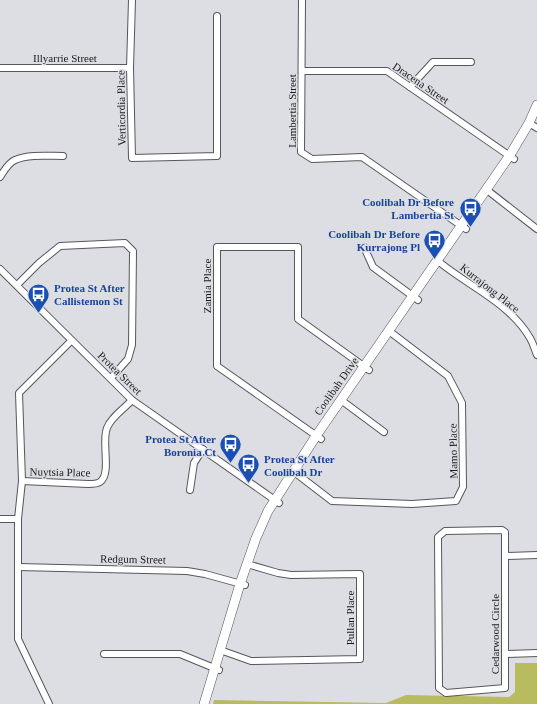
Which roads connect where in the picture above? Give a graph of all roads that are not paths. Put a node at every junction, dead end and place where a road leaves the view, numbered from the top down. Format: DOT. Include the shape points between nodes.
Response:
graph roads {
  1 [pos="132,0"];
  2 [pos="302,0"];
  3 [pos="217,16"];
  4 [pos="471,62"];
  5 [pos="0,68"];
  6 [pos="130,68"];
  7 [pos="302,71"];
  8 [pos="410,88"];
  9 [pos="537,105"];
  10 [pos="534,124"];
  11 [pos="63,156"];
  12 [pos="512,157"];
  13 [pos="0,177"];
  14 [pos="489,192"];
  15 [pos="464,228"];
  16 [pos="537,229"];
  17 [pos="364,247"];
  18 [pos="440,262"];
  19 [pos="0,268"];
  20 [pos="17,285"];
  21 [pos="415,298"];
  22 [pos="391,332"];
  23 [pos="71,340"];
  24 [pos="537,355"];
  25 [pos="366,368"];
  26 [pos="111,378"];
  27 [pos="132,400"];
  28 [pos="343,401"];
  29 [pos="384,432"];
  30 [pos="318,438"];
  31 [pos="202,449"];
  32 [pos="295,472"];
  33 [pos="22,482"];
  34 [pos="190,490"];
  35 [pos="276,502"];
  36 [pos="0,519"];
  37 [pos="18,519"];
  38 [pos="537,555"];
  39 [pos="505,556"];
  40 [pos="249,565"];
  41 [pos="18,567"];
  42 [pos="242,585"];
  43 [pos="223,651"];
  44 [pos="537,653"];
  45 [pos="104,654"];
  46 [pos="505,654"];
  47 [pos="217,669"];
  48 [pos="48,704"];
  49 [pos="204,704"];
  50 [pos="209,704"];
  1 -- 6 [label="street, Verticordia Place"];
  2 -- 7 [label="street, Lambertia Street"];
  3 -- 6 [label="street, Verticordia Place" via="217,156 132,158"];
  4 -- 8 [label="street" via="433,62"];
  5 -- 6 [label="street, Illyarrie Street"];
  7 -- 8 [label="street, Dracena Street" via="387,71"];
  7 -- 15 [label="street, Lambertia Street" via="301,152 312,160 362,157"];
  8 -- 12 [label="street, Dracena Street"];
  9 -- 10 [label="main road, Coolibah Drive"];
  10 -- 12 [label="main road, Coolibah Drive"];
  11 -- 13 [label="street" via="15,160"];
  12 -- 14 [label="main road, Coolibah Drive"];
  14 -- 15 [label="main road, Coolibah Drive"];
  14 -- 16 [label="street"];
  15 -- 18 [label="main road, Coolibah Drive"];
  17 -- 21 [label="street" via="373,268"];
  18 -- 21 [label="main road, Coolibah Drive"];
  18 -- 24 [label="street, Kurrajong Place" via="500,305 515,319 530,338"];
  19 -- 20 [label="street, Protea Street"];
  20 -- 23 [label="street, Protea Street"];
  20 -- 26 [label="street" via="38,263 60,246 125,243 133,251 132,345 128,359"];
  21 -- 22 [label="main road, Coolibah Drive"];
  22 -- 25 [label="main road, Coolibah Drive"];
  22 -- 32 [label="street, Mamo Place" via="448,376 462,403 464,487 456,501 412,504 332,501"];
  23 -- 26 [label="street, Protea Street"];
  23 -- 33 [label="street" via="20,393"];
  25 -- 28 [label="main road, Coolibah Drive"];
  25 -- 30 [label="street, Zamia Place" via="298,319 298,247 217,247 217,366"];
  26 -- 27 [label="street, Protea Street"];
  27 -- 31 [label="street, Protea Street"];
  27 -- 33 [label="street, Nuytsia Place" via="107,428 106,471 101,481 88,484"];
  28 -- 29 [label="street"];
  28 -- 30 [label="main road, Coolibah Drive"];
  30 -- 32 [label="main road, Coolibah Drive"];
  31 -- 34 [label="street" via="194,463"];
  31 -- 35 [label="street, Protea Street"];
  32 -- 35 [label="main road, Coolibah Drive"];
  33 -- 37 [label="street"];
  35 -- 40 [label="main road, Coolibah Drive"];
  36 -- 37 [label="street"];
  37 -- 41 [label="street"];
  38 -- 39 [label="street"];
  39 -- 46 [label="street, Cedarwood Circle"];
  39 -- 46 [label="street, Cedarwood Circle" via="505,532 502,530 445,531 438,537 439,688 446,693 505,688"];
  40 -- 42 [label="main road, Coolibah Drive"];
  40 -- 43 [label="street, Pullan Place" via="291,575 360,574 360,659 251,661"];
  41 -- 42 [label="street, Redgum Street" via="186,571"];
  41 -- 48 [label="street" via="18,639"];
  42 -- 43 [label="main road, Coolibah Drive"];
  43 -- 47 [label="main road, Coolibah Drive"];
  44 -- 46 [label="street"];
  45 -- 47 [label="street" via="180,654"];
  47 -- 49 [label="main road, Coolibah Drive"];
  47 -- 50 [label="main road, Coolibah Drive"];
}
